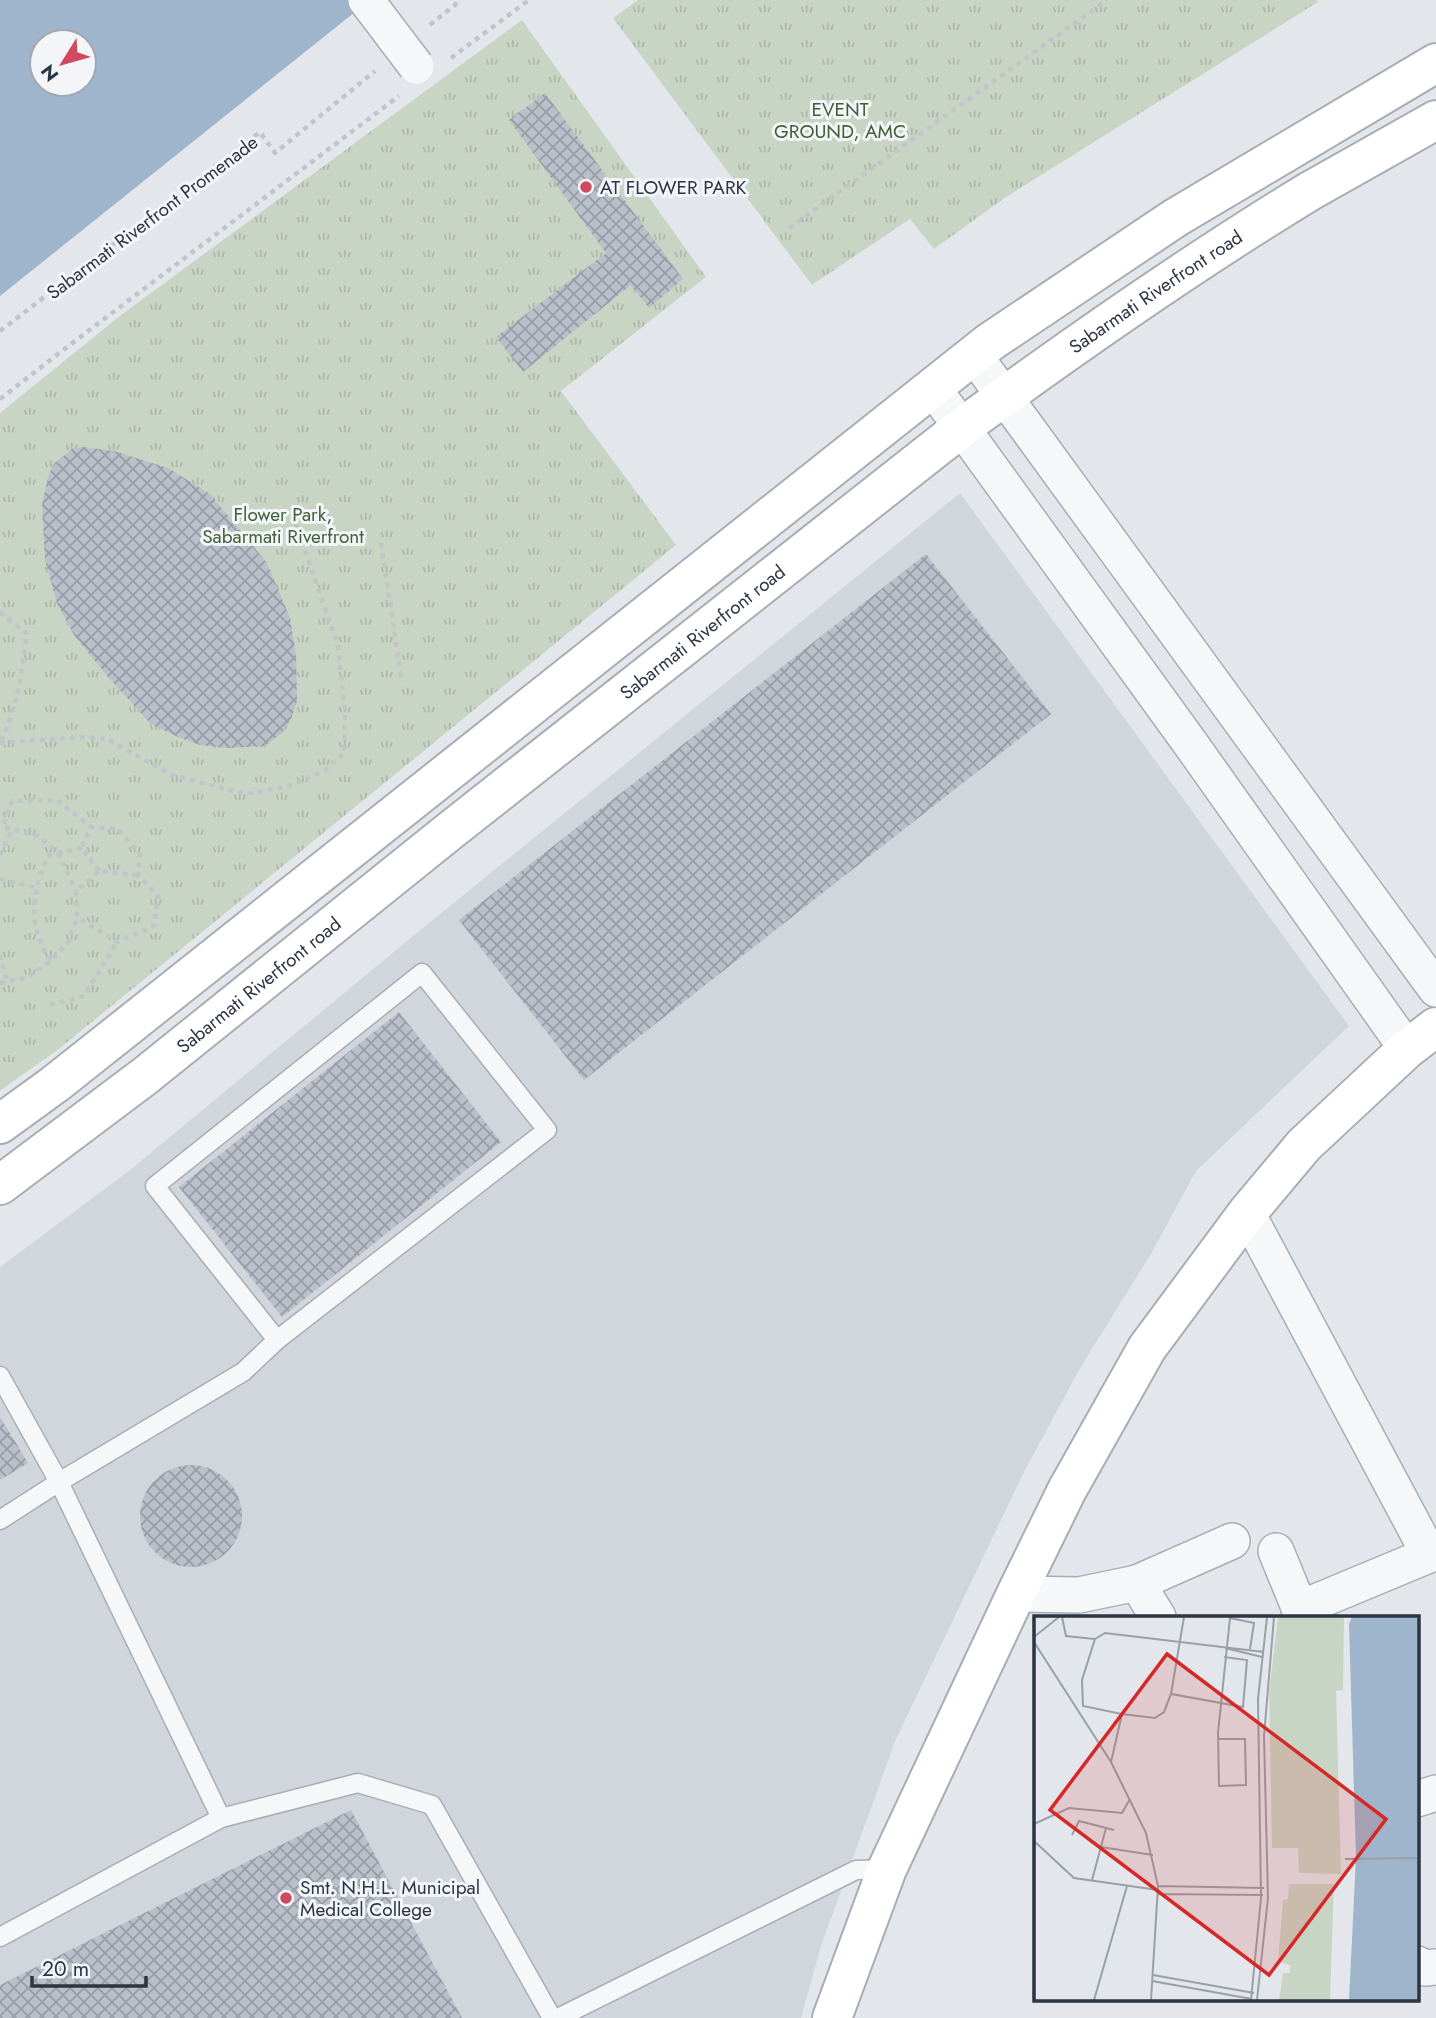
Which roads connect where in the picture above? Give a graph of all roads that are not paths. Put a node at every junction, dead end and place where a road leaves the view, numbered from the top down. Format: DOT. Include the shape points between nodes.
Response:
graph roads {
  1 [pos="366,0"];
  2 [pos="1436,63"];
  3 [pos="422,74"];
  4 [pos="1436,120"];
  5 [pos="974,355"];
  6 [pos="933,388"];
  7 [pos="1004,397"];
  8 [pos="961,428"];
  9 [pos="1233,710"];
  10 [pos="1190,743"];
  11 [pos="1436,989"];
  12 [pos="1428,1033"];
  13 [pos="0,1124"];
  14 [pos="0,1185"];
  15 [pos="1247,1213"];
  16 [pos="277,1340"];
  17 [pos="0,1376"];
  18 [pos="59,1482"];
  19 [pos="0,1520"];
  20 [pos="1232,1541"];
  21 [pos="1276,1551"];
  22 [pos="1433,1553"];
  23 [pos="1137,1583"];
  24 [pos="1016,1594"];
  25 [pos="1301,1613"];
  26 [pos="1157,1616"];
  27 [pos="1436,1793"];
  28 [pos="1418,1799"];
  29 [pos="221,1818"];
  30 [pos="887,1869"];
  31 [pos="0,1937"];
  32 [pos="1418,1965"];
  33 [pos="1436,1967"];
  34 [pos="552,2018"];
  35 [pos="558,2018"];
  36 [pos="832,2018"];
  1 -- 3 [label="street, bridge"];
  2 -- 5 [label="street" via="1175,218"];
  4 -- 7 [label="street, Sabarmati Riverfront road" via="1209,256"];
  5 -- 6 [label="street"];
  5 -- 7 [label="street"];
  6 -- 8 [label="street"];
  6 -- 13 [label="street"];
  7 -- 8 [label="street, Sabarmati Riverfront road"];
  7 -- 9 [label="street"];
  8 -- 10 [label="street"];
  8 -- 14 [label="street, Sabarmati Riverfront road" via="145,1076"];
  9 -- 10 [label="street"];
  9 -- 11 [label="street"];
  10 -- 12 [label="street"];
  12 -- 15 [label="street" via="1304,1144"];
  15 -- 22 [label="street"];
  15 -- 24 [label="street" via="1147,1348 1067,1490"];
  16 -- 16 [label="lane" via="547,1130 422,973 155,1186"];
  16 -- 18 [label="lane" via="243,1372"];
  17 -- 18 [label="lane"];
  18 -- 19 [label="lane"];
  18 -- 29 [label="lane"];
  20 -- 23 [label="street"];
  21 -- 25 [label="street"];
  22 -- 25 [label="street"];
  23 -- 24 [label="street" via="1079,1594"];
  23 -- 26 [label="street"];
  24 -- 30 [label="street"];
  27 -- 28 [label="street"];
  29 -- 31 [label="lane"];
  29 -- 34 [label="lane" via="358,1783 432,1805"];
  30 -- 35 [label="lane" via="856,1870"];
  30 -- 36 [label="street"];
  32 -- 33 [label="street"];
}
